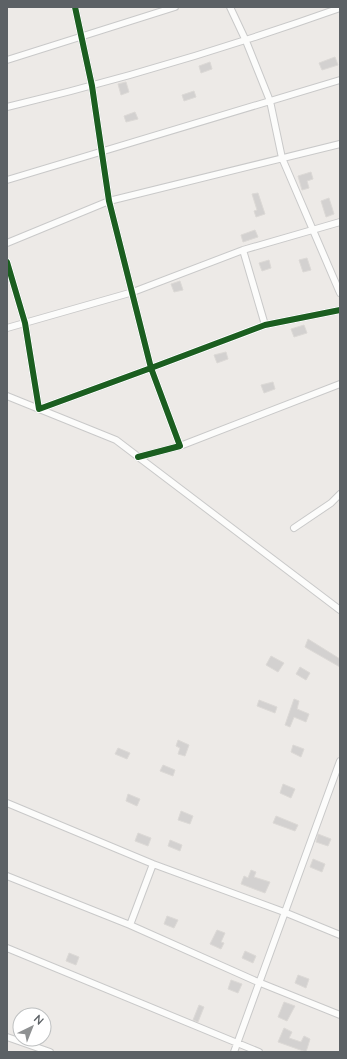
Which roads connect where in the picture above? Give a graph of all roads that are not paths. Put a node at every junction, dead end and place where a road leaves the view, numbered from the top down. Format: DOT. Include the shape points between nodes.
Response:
graph roads {
  1 [pos="75,7"];
  2 [pos="175,7"];
  3 [pos="230,7"];
  4 [pos="340,8"];
  5 [pos="81,36"];
  6 [pos="246,41"];
  7 [pos="7,60"];
  8 [pos="340,80"];
  9 [pos="92,86"];
  10 [pos="270,101"];
  11 [pos="7,107"];
  12 [pos="340,144"];
  13 [pos="103,153"];
  14 [pos="282,158"];
  15 [pos="7,180"];
  16 [pos="109,201"];
  17 [pos="340,222"];
  18 [pos="312,230"];
  19 [pos="7,243"];
  20 [pos="243,250"];
  21 [pos="7,262"];
  22 [pos="133,292"];
  23 [pos="340,293"];
  24 [pos="340,310"];
  25 [pos="25,323"];
  26 [pos="265,325"];
  27 [pos="7,328"];
  28 [pos="151,368"];
  29 [pos="340,384"];
  30 [pos="7,396"];
  31 [pos="39,409"];
  32 [pos="180,446"];
  33 [pos="138,458"];
  34 [pos="340,494"];
  35 [pos="294,528"];
  36 [pos="340,610"];
  37 [pos="340,761"];
  38 [pos="7,803"];
  39 [pos="153,864"];
  40 [pos="7,876"];
  41 [pos="284,912"];
  42 [pos="130,925"];
  43 [pos="340,935"];
  44 [pos="7,948"];
  45 [pos="258,982"];
  46 [pos="340,1015"];
  47 [pos="7,1037"];
  48 [pos="237,1042"];
  49 [pos="50,1052"];
  50 [pos="234,1052"];
  51 [pos="259,1052"];
  1 -- 5 [label="street"];
  2 -- 5 [label="street"];
  3 -- 6 [label="street"];
  4 -- 6 [label="street"];
  5 -- 7 [label="street"];
  5 -- 9 [label="street"];
  6 -- 9 [label="street"];
  6 -- 10 [label="street"];
  8 -- 10 [label="street"];
  9 -- 11 [label="street"];
  9 -- 13 [label="street"];
  10 -- 13 [label="street"];
  10 -- 14 [label="street"];
  12 -- 14 [label="street"];
  13 -- 15 [label="street"];
  13 -- 16 [label="street"];
  14 -- 16 [label="street"];
  14 -- 18 [label="street"];
  16 -- 19 [label="street"];
  16 -- 22 [label="street"];
  17 -- 18 [label="street"];
  18 -- 20 [label="street"];
  18 -- 23 [label="street"];
  20 -- 22 [label="street"];
  20 -- 26 [label="street"];
  21 -- 25 [label="street"];
  22 -- 25 [label="street"];
  22 -- 28 [label="street"];
  24 -- 26 [label="street"];
  25 -- 27 [label="street"];
  25 -- 31 [label="street"];
  26 -- 28 [label="street"];
  28 -- 31 [label="street"];
  28 -- 32 [label="street"];
  29 -- 32 [label="street"];
  30 -- 31 [label="street"];
  31 -- 33 [label="street" via="116,440"];
  32 -- 33 [label="street"];
  33 -- 36 [label="street"];
  34 -- 35 [label="street"];
  37 -- 41 [label="street"];
  38 -- 39 [label="street"];
  39 -- 41 [label="street"];
  39 -- 42 [label="street"];
  40 -- 42 [label="street"];
  41 -- 43 [label="street"];
  41 -- 45 [label="street"];
  42 -- 45 [label="street"];
  44 -- 48 [label="street"];
  45 -- 46 [label="street"];
  45 -- 48 [label="street"];
  47 -- 49 [label="street"];
  48 -- 50 [label="street"];
  48 -- 51 [label="street"];
}
